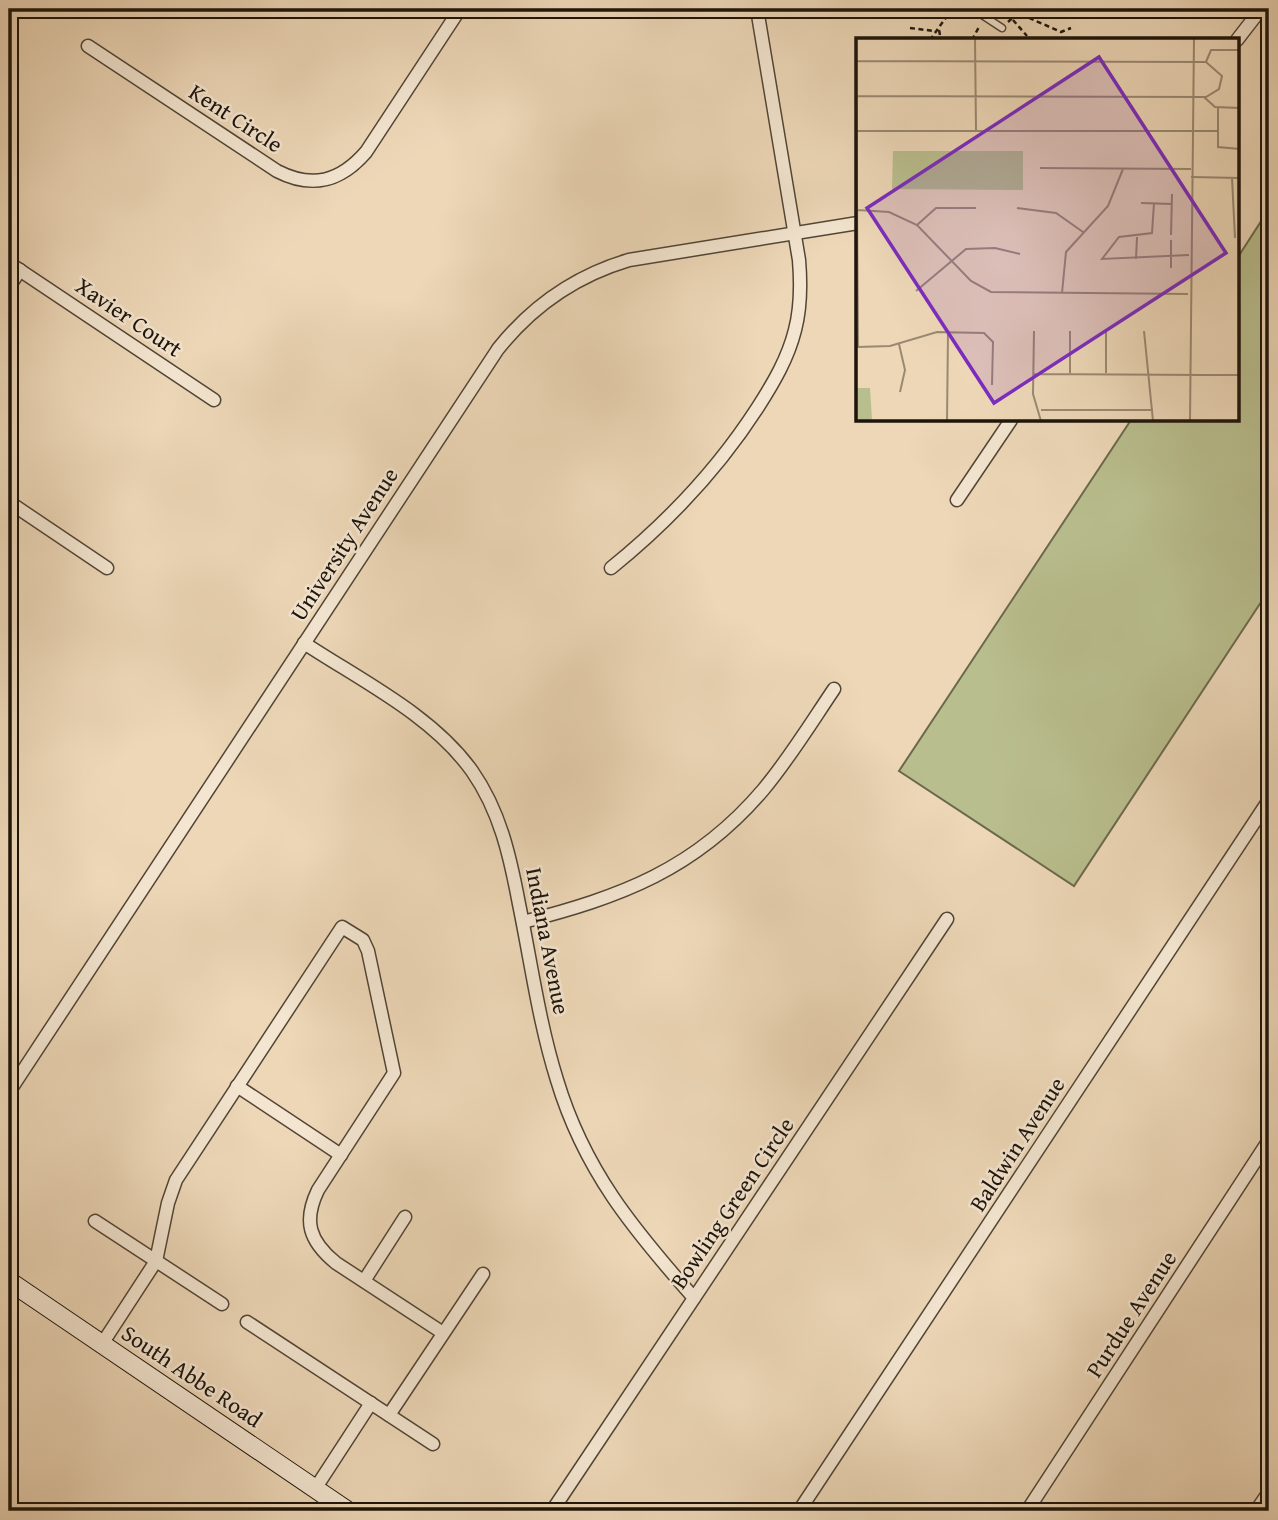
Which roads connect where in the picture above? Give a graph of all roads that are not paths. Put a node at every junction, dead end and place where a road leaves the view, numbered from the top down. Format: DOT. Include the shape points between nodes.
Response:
graph roads {
  1 [pos="460,9"];
  2 [pos="757,9"];
  3 [pos="972,9"];
  4 [pos="1261,9"];
  5 [pos="1002,28"];
  6 [pos="1239,38"];
  7 [pos="88,46"];
  8 [pos="856,223"];
  9 [pos="795,233"];
  10 [pos="14,266"];
  11 [pos="9,287"];
  12 [pos="214,400"];
  13 [pos="1010,422"];
  14 [pos="957,500"];
  15 [pos="9,502"];
  16 [pos="107,568"];
  17 [pos="611,568"];
  18 [pos="304,643"];
  19 [pos="834,689"];
  20 [pos="1269,800"];
  21 [pos="947,919"];
  22 [pos="523,922"];
  23 [pos="237,1086"];
  24 [pos="9,1092"];
  25 [pos="1269,1140"];
  26 [pos="341,1155"];
  27 [pos="405,1217"];
  28 [pos="95,1221"];
  29 [pos="156,1261"];
  30 [pos="483,1274"];
  31 [pos="9,1281"];
  32 [pos="364,1281"];
  33 [pos="694,1298"];
  34 [pos="222,1304"];
  35 [pos="247,1322"];
  36 [pos="443,1333"];
  37 [pos="102,1343"];
  38 [pos="371,1403"];
  39 [pos="389,1415"];
  40 [pos="433,1444"];
  41 [pos="315,1489"];
  42 [pos="1269,1492"];
  43 [pos="348,1511"];
  44 [pos="552,1511"];
  45 [pos="799,1511"];
  46 [pos="1027,1511"];
  47 [pos="1256,1511"];
  1 -- 7 [label="street, Kent Circle" via="366,152 346,172 325,180 287,176"];
  2 -- 9 [label="street"];
  3 -- 5 [label="lane"];
  4 -- 6 [label="street"];
  8 -- 9 [label="street, University Avenue"];
  9 -- 17 [label="street" via="798,312 776,378 714,468 678,509"];
  9 -- 18 [label="street, University Avenue" via="629,260 573,283 539,305 498,349"];
  10 -- 11 [label="street"];
  10 -- 12 [label="street, Xavier Court"];
  13 -- 14 [label="street"];
  15 -- 16 [label="street"];
  18 -- 22 [label="street, Indiana Avenue" via="428,726 470,768 499,821"];
  18 -- 24 [label="street, University Avenue"];
  19 -- 22 [label="street" via="764,789 692,854 606,899"];
  20 -- 45 [label="street, Baldwin Avenue"];
  21 -- 33 [label="street, Bowling Green Circle"];
  22 -- 33 [label="street, Indiana Avenue" via="556,1079 585,1152 626,1219"];
  23 -- 26 [label="street"];
  23 -- 26 [label="street" via="342,928 363,940 394,1073"];
  23 -- 29 [label="street" via="176,1181"];
  25 -- 46 [label="street, Purdue Avenue"];
  26 -- 32 [label="street" via="311,1204 312,1236 326,1255"];
  27 -- 32 [label="street"];
  28 -- 29 [label="street"];
  29 -- 34 [label="street"];
  29 -- 37 [label="street"];
  30 -- 36 [label="street"];
  31 -- 37 [label="street, South Abbe Road"];
  32 -- 36 [label="street"];
  33 -- 44 [label="street, Bowling Green Circle"];
  35 -- 38 [label="street"];
  36 -- 39 [label="street"];
  37 -- 41 [label="street, South Abbe Road"];
  38 -- 39 [label="street"];
  38 -- 41 [label="street"];
  39 -- 40 [label="street"];
  41 -- 43 [label="street, South Abbe Road"];
  42 -- 47 [label="street"];
}
